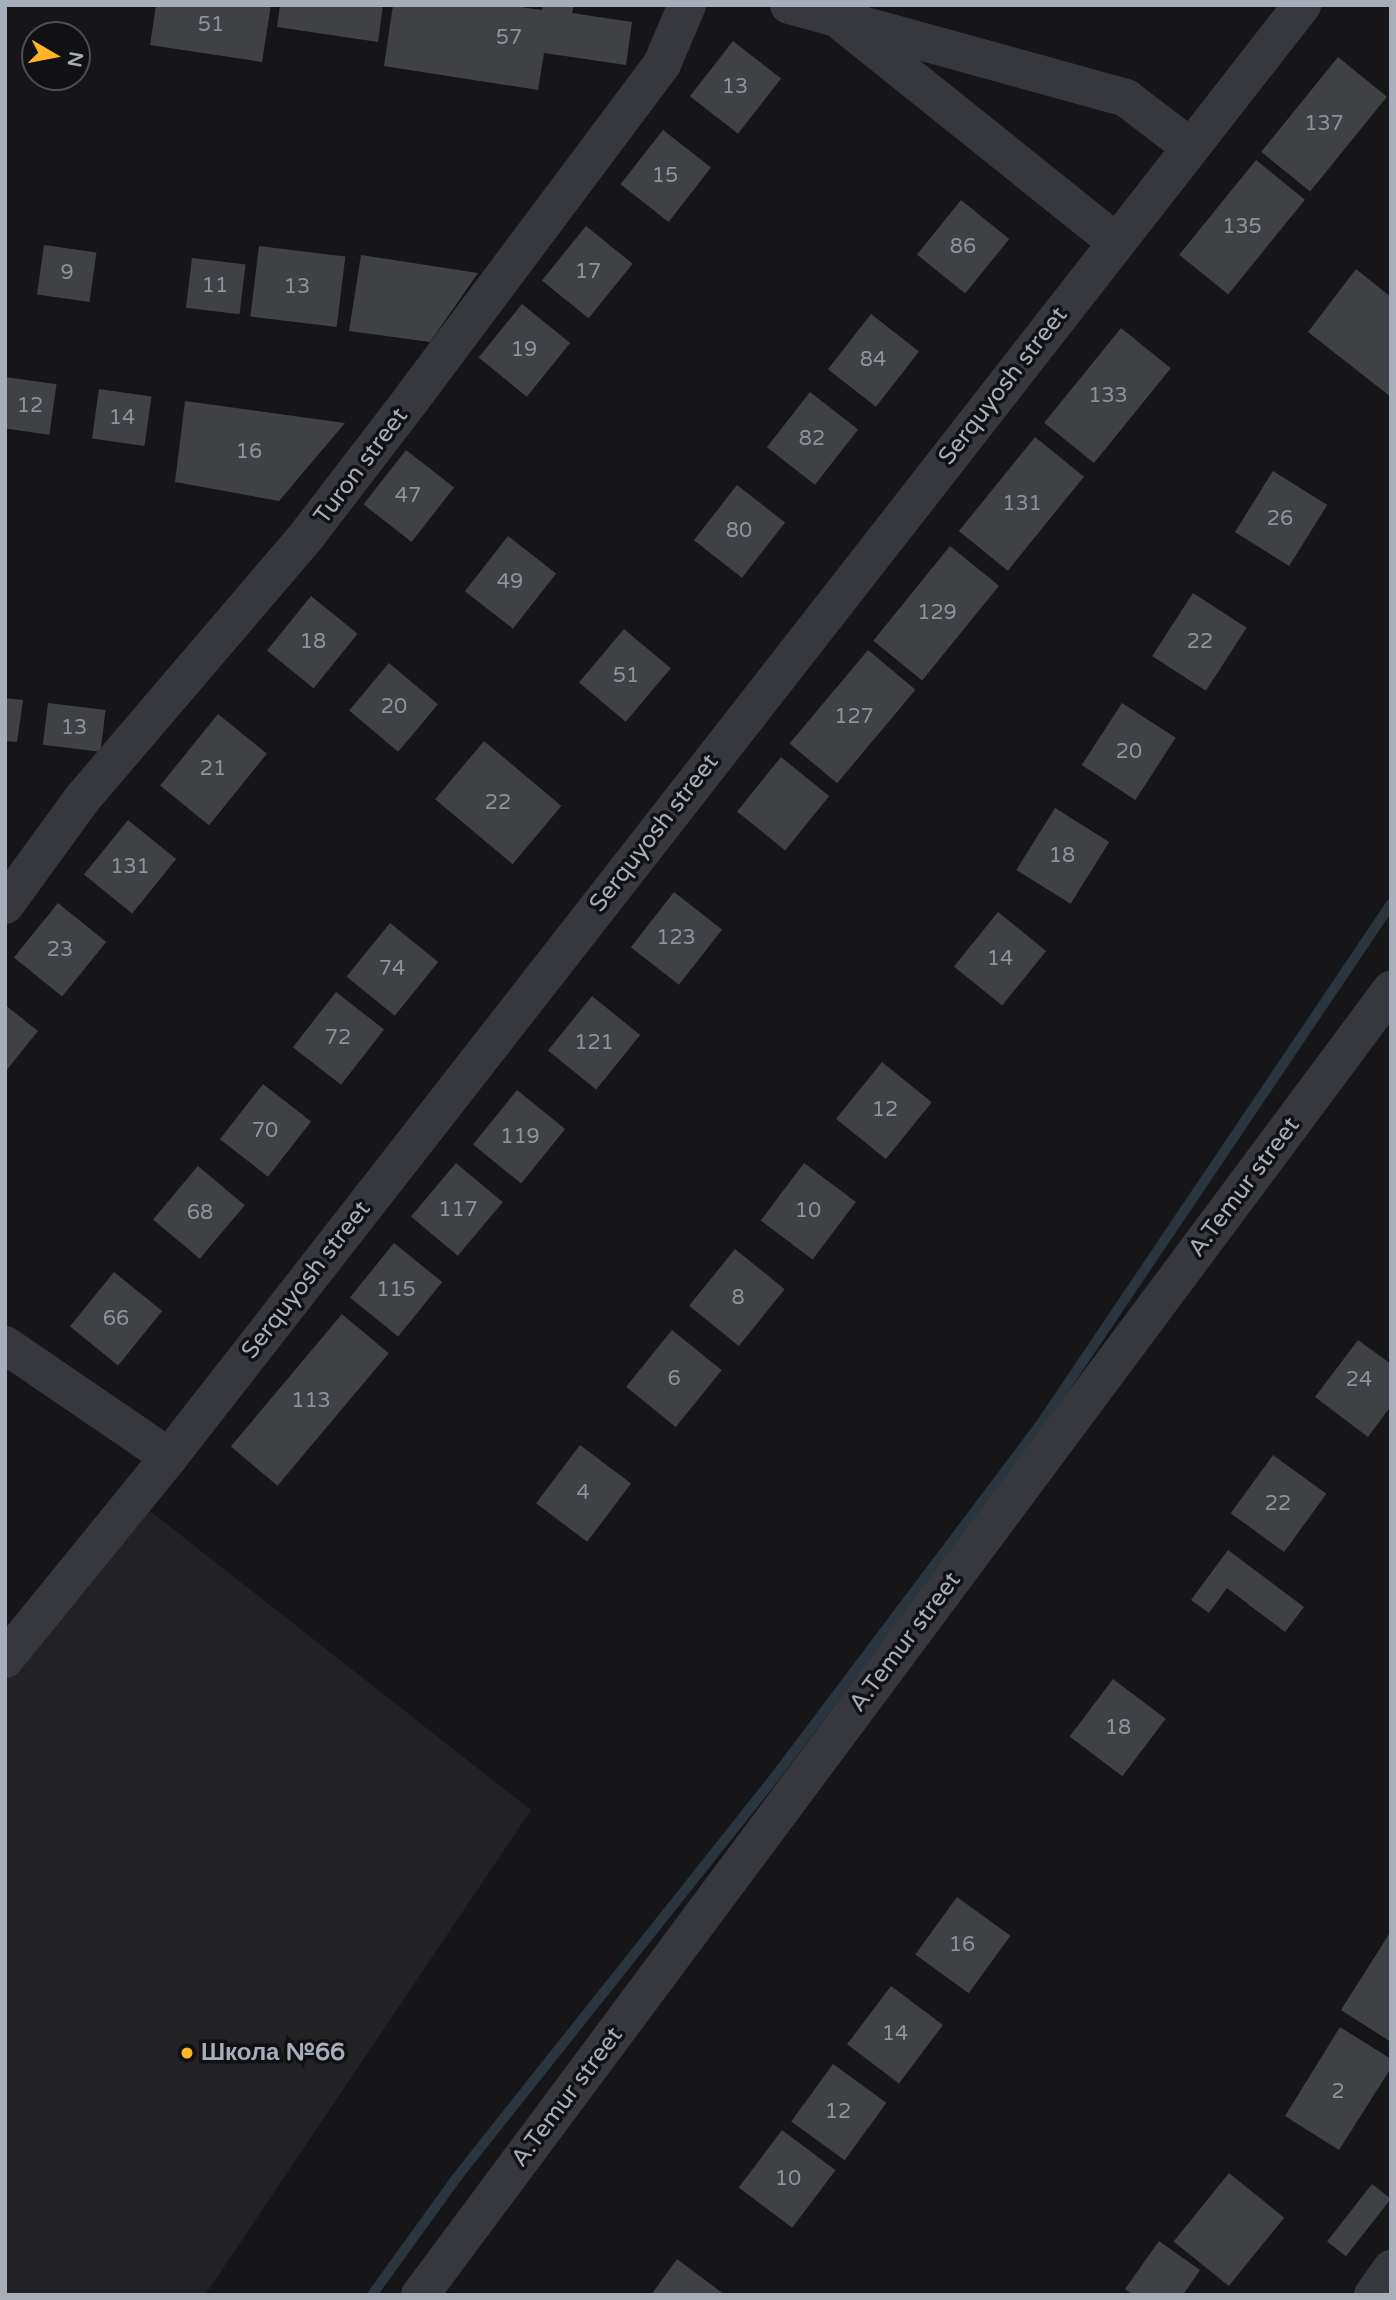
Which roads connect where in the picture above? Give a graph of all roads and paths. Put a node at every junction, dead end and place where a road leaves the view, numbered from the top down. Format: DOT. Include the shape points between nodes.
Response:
graph roads {
  1 [pos="687,5"];
  2 [pos="789,5"];
  3 [pos="1302,5"];
  4 [pos="832,14"];
  5 [pos="1190,147"];
  6 [pos="1116,242"];
  7 [pos="5,905"];
  8 [pos="1391,990"];
  9 [pos="5,1345"];
  10 [pos="169,1457"];
  11 [pos="5,1659"];
  12 [pos="1391,2269"];
  13 [pos="420,2295"];
  14 [pos="1373,2295"];
  1 -- 7 [label="street, Turon street" via="662,64 410,401 308,534 82,799"];
  2 -- 4 [label="street"];
  3 -- 5 [label="street, Serquyosh street"];
  4 -- 5 [label="street" via="1126,98"];
  4 -- 6 [label="street"];
  5 -- 6 [label="street, Serquyosh street"];
  6 -- 10 [label="street, Serquyosh street"];
  8 -- 13 [label="street, A.Temur street"];
  9 -- 10 [label="street"];
  10 -- 11 [label="street, Serquyosh street"];
  12 -- 14 [label="street"];
}
